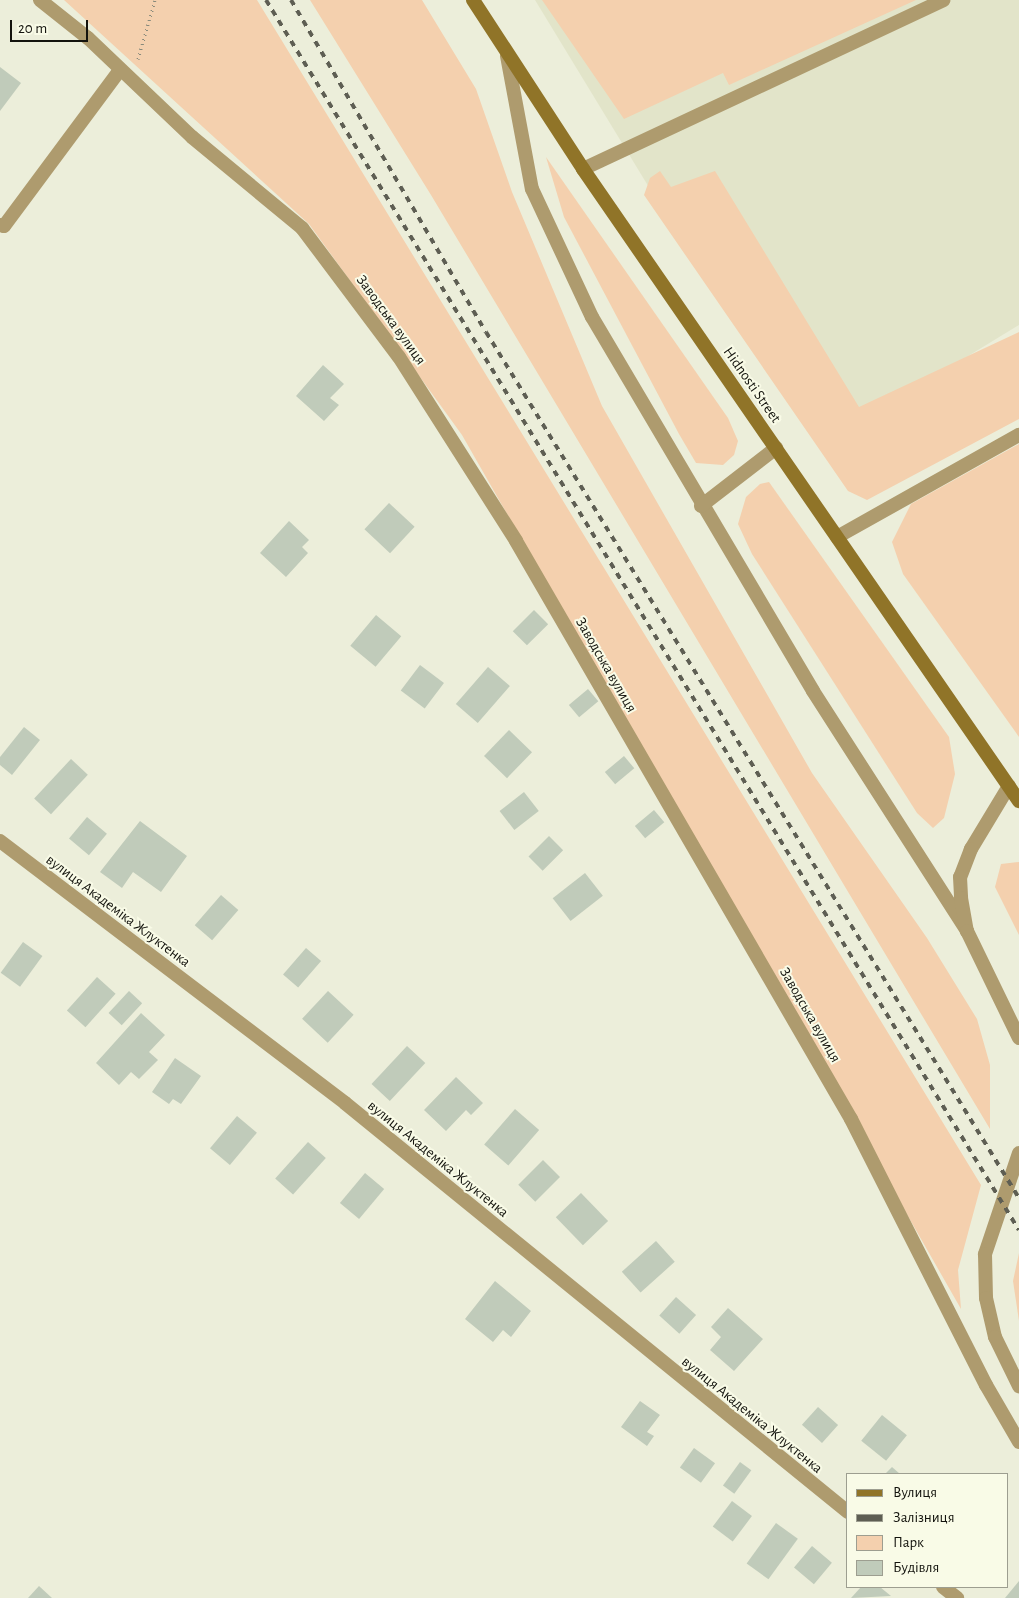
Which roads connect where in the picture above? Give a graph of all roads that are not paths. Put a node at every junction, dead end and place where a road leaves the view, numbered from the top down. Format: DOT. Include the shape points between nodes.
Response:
graph roads {
  1 [pos="40,0"];
  2 [pos="473,0"];
  3 [pos="943,0"];
  4 [pos="507,56"];
  5 [pos="124,76"];
  6 [pos="583,169"];
  7 [pos="0,225"];
  8 [pos="1019,435"];
  9 [pos="776,448"];
  10 [pos="701,506"];
  11 [pos="837,537"];
  12 [pos="1009,786"];
  13 [pos="1019,801"];
  14 [pos="0,842"];
  15 [pos="967,931"];
  16 [pos="1019,1038"];
  17 [pos="1019,1153"];
  18 [pos="1019,1386"];
  19 [pos="1019,1442"];
  20 [pos="846,1510"];
  21 [pos="944,1588"];
  22 [pos="957,1598"];
  1 -- 5 [label="street, Заводська вулиця" via="88,38"];
  2 -- 4 [label="main road, Hidnosti Street"];
  3 -- 6 [label="street"];
  4 -- 6 [label="main road, Hidnosti Street"];
  4 -- 10 [label="street" via="532,189 592,317"];
  5 -- 7 [label="street" via="4,226"];
  5 -- 19 [label="street, Заводська вулиця" via="302,228 399,356 516,541 851,1119 986,1385"];
  6 -- 9 [label="main road, Hidnosti Street"];
  8 -- 11 [label="street"];
  9 -- 10 [label="street"];
  9 -- 11 [label="main road, Hidnosti Street"];
  10 -- 15 [label="street" via="813,692"];
  11 -- 12 [label="main road, Hidnosti Street"];
  12 -- 13 [label="main road, Hidnosti Street"];
  12 -- 15 [label="street" via="971,849 960,878"];
  14 -- 20 [label="street, вулиця Академіка Жлуктенка" via="344,1104"];
  15 -- 16 [label="street"];
  17 -- 18 [label="street" via="986,1254 986,1298 995,1337"];
  21 -- 22 [label="street"];
}
